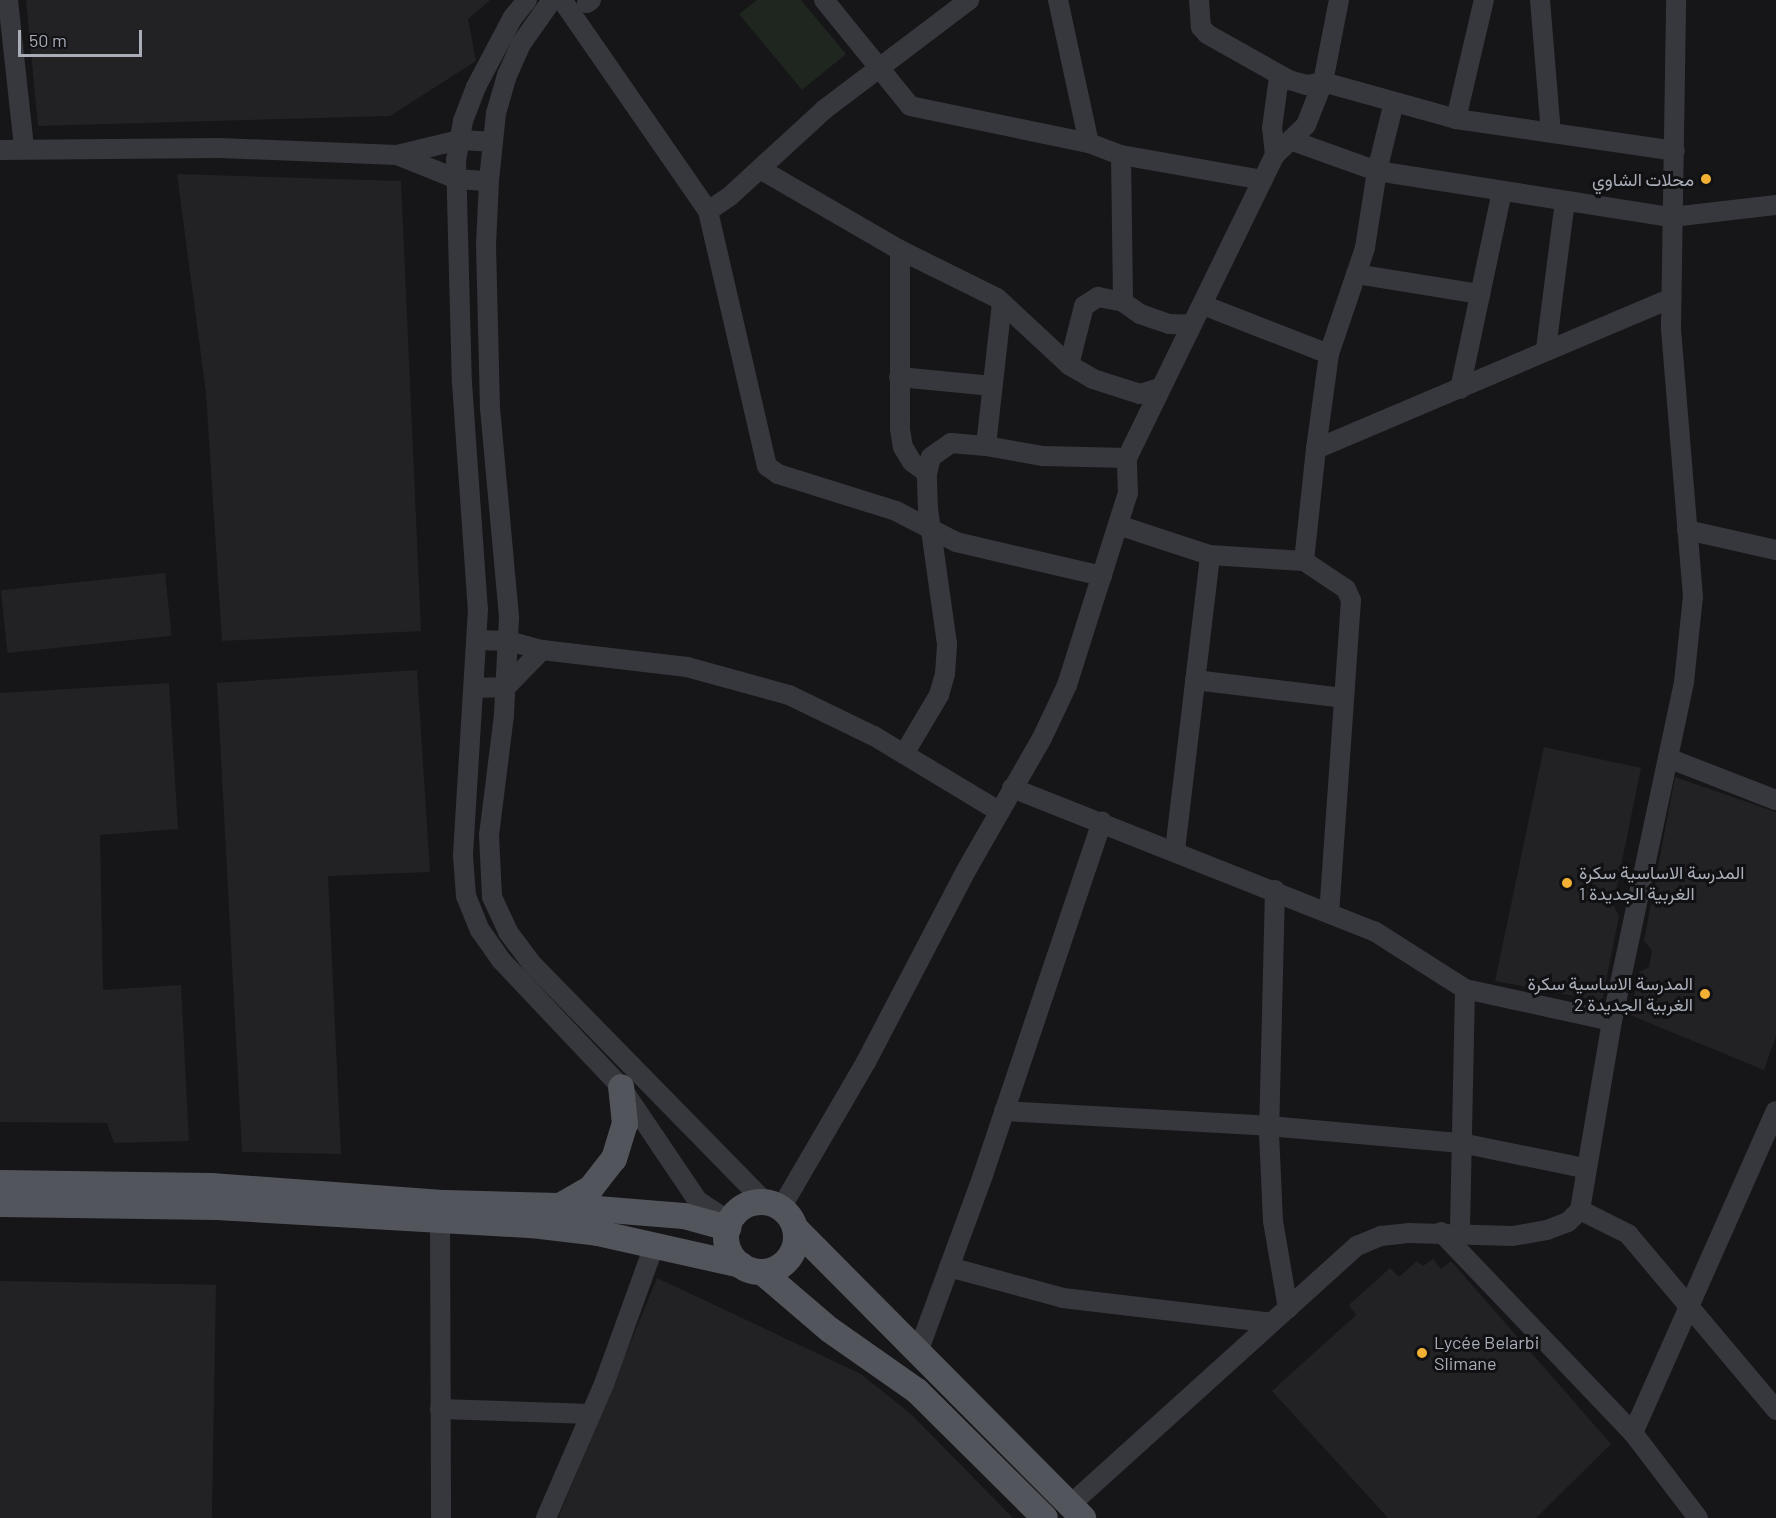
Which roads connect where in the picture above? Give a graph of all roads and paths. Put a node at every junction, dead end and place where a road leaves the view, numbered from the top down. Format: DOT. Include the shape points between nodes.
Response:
graph roads {
  1 [pos="8,0"];
  2 [pos="527,0"];
  3 [pos="552,0"];
  4 [pos="562,0"];
  5 [pos="824,0"];
  6 [pos="969,0"];
  7 [pos="1058,0"];
  8 [pos="1199,0"];
  9 [pos="1339,0"];
  10 [pos="1484,0"];
  11 [pos="1540,0"];
  12 [pos="1676,0"];
  13 [pos="878,68"];
  14 [pos="1280,77"];
  15 [pos="1323,82"];
  16 [pos="1394,102"];
  17 [pos="1456,119"];
  18 [pos="1551,133"];
  19 [pos="459,140"];
  20 [pos="1293,141"];
  21 [pos="492,142"];
  22 [pos="1089,144"];
  23 [pos="24,148"];
  24 [pos="0,150"];
  25 [pos="1675,151"];
  26 [pos="398,155"];
  27 [pos="1121,155"];
  28 [pos="1275,155"];
  29 [pos="760,169"];
  30 [pos="1377,171"];
  31 [pos="457,179"];
  32 [pos="1263,180"];
  33 [pos="489,182"];
  34 [pos="1502,191"];
  35 [pos="1565,201"];
  36 [pos="1776,205"];
  37 [pos="708,211"];
  38 [pos="1672,217"];
  39 [pos="900,250"];
  40 [pos="1356,274"];
  41 [pos="1480,294"];
  42 [pos="1671,298"];
  43 [pos="1123,302"];
  44 [pos="1002,303"];
  45 [pos="1203,305"];
  46 [pos="1192,325"];
  47 [pos="1546,349"];
  48 [pos="1329,354"];
  49 [pos="1069,365"];
  50 [pos="899,377"];
  51 [pos="993,386"];
  52 [pos="1160,388"];
  53 [pos="1460,389"];
  54 [pos="986,446"];
  55 [pos="1316,449"];
  56 [pos="1127,458"];
  57 [pos="927,472"];
  58 [pos="1118,525"];
  59 [pos="1687,530"];
  60 [pos="932,531"];
  61 [pos="1776,550"];
  62 [pos="1210,555"];
  63 [pos="1304,561"];
  64 [pos="1102,576"];
  65 [pos="478,640"];
  66 [pos="508,641"];
  67 [pos="542,650"];
  68 [pos="1195,680"];
  69 [pos="506,687"];
  70 [pos="474,688"];
  71 [pos="1343,698"];
  72 [pos="904,754"];
  73 [pos="1668,758"];
  74 [pos="1012,788"];
  75 [pos="1776,800"];
  76 [pos="1000,812"];
  77 [pos="1102,822"];
  78 [pos="1174,850"];
  79 [pos="1275,890"];
  80 [pos="1329,911"];
  81 [pos="1465,989"];
  82 [pos="1612,1021"];
  83 [pos="621,1087"];
  84 [pos="1004,1111"];
  85 [pos="1776,1111"];
  86 [pos="1269,1126"];
  87 [pos="1461,1143"];
  88 [pos="1584,1168"];
  89 [pos="0,1183"];
  90 [pos="0,1204"];
  91 [pos="560,1206"];
  92 [pos="1580,1210"];
  93 [pos="780,1213"];
  94 [pos="440,1219"];
  95 [pos="729,1225"];
  96 [pos="1450,1232"];
  97 [pos="654,1246"];
  98 [pos="949,1267"];
  99 [pos="751,1268"];
  100 [pos="1288,1309"];
  101 [pos="1690,1310"];
  102 [pos="1272,1323"];
  103 [pos="918,1352"];
  104 [pos="440,1409"];
  105 [pos="1776,1410"];
  106 [pos="591,1414"];
  107 [pos="1633,1433"];
  108 [pos="1077,1511"];
  109 [pos="441,1518"];
  110 [pos="546,1518"];
  111 [pos="1045,1518"];
  112 [pos="1698,1518"];
  1 -- 23 [label="street"];
  2 -- 19 [label="street" via="513,16 476,87"];
  3 -- 21 [label="street" via="522,44 507,75"];
  4 -- 37 [label="street"];
  5 -- 13 [label="street"];
  6 -- 13 [label="street"];
  7 -- 22 [label="street"];
  8 -- 14 [label="street" via="1201,27 1207,34"];
  9 -- 15 [label="street"];
  10 -- 17 [label="street"];
  11 -- 18 [label="street"];
  12 -- 25 [label="street"];
  13 -- 22 [label="street" via="910,105"];
  13 -- 29 [label="street" via="825,109"];
  14 -- 15 [label="street" via="1306,85"];
  14 -- 28 [label="street" via="1272,128"];
  15 -- 16 [label="street"];
  15 -- 20 [label="street" via="1306,125"];
  16 -- 17 [label="street"];
  16 -- 30 [label="street"];
  17 -- 18 [label="street"];
  18 -- 25 [label="street"];
  19 -- 21 [label="street"];
  19 -- 26 [label="street"];
  19 -- 31 [label="street"];
  20 -- 28 [label="street"];
  20 -- 30 [label="street"];
  21 -- 33 [label="street"];
  22 -- 27 [label="street"];
  23 -- 24 [label="street"];
  23 -- 26 [label="street" via="219,148"];
  25 -- 38 [label="street"];
  26 -- 31 [label="street"];
  27 -- 32 [label="street"];
  27 -- 43 [label="street"];
  28 -- 32 [label="street"];
  29 -- 37 [label="street"];
  29 -- 39 [label="street"];
  30 -- 34 [label="street"];
  30 -- 40 [label="street" via="1365,248"];
  31 -- 33 [label="street"];
  31 -- 65 [label="street" via="462,383"];
  32 -- 45 [label="street"];
  33 -- 66 [label="street" via="486,245 490,408"];
  34 -- 35 [label="street"];
  34 -- 41 [label="street"];
  35 -- 38 [label="street"];
  35 -- 47 [label="street"];
  36 -- 38 [label="street"];
  37 -- 60 [label="street" via="767,466 778,474 896,511"];
  38 -- 42 [label="street"];
  39 -- 44 [label="street"];
  39 -- 50 [label="street"];
  40 -- 41 [label="street"];
  40 -- 48 [label="street"];
  41 -- 53 [label="street"];
  42 -- 47 [label="street"];
  42 -- 59 [label="street"];
  43 -- 46 [label="street" via="1140,314 1169,324"];
  43 -- 49 [label="street" via="1098,297 1084,306"];
  44 -- 49 [label="street"];
  44 -- 51 [label="street"];
  45 -- 46 [label="street"];
  45 -- 48 [label="street"];
  46 -- 52 [label="street"];
  47 -- 53 [label="street"];
  48 -- 55 [label="street"];
  49 -- 52 [label="street" via="1094,379 1140,394"];
  50 -- 51 [label="street"];
  50 -- 57 [label="street" via="903,447 912,462"];
  51 -- 54 [label="street"];
  52 -- 56 [label="street"];
  53 -- 55 [label="street"];
  54 -- 56 [label="street" via="1043,456"];
  54 -- 57 [label="street" via="951,443 932,457"];
  55 -- 63 [label="street"];
  56 -- 58 [label="street" via="1128,494"];
  57 -- 60 [label="street"];
  58 -- 62 [label="street"];
  58 -- 64 [label="street"];
  59 -- 61 [label="street"];
  59 -- 73 [label="street" via="1693,597 1684,682"];
  60 -- 64 [label="street" via="999,555"];
  60 -- 72 [label="street" via="947,644 945,674 939,695"];
  62 -- 63 [label="street"];
  62 -- 68 [label="street"];
  63 -- 71 [label="street" via="1346,589 1351,600"];
  64 -- 74 [label="street" via="1067,685"];
  65 -- 66 [label="street"];
  65 -- 70 [label="street"];
  66 -- 67 [label="street"];
  66 -- 69 [label="street"];
  67 -- 69 [label="street"];
  67 -- 72 [label="street" via="687,667 789,695"];
  68 -- 71 [label="street"];
  68 -- 78 [label="street"];
  69 -- 70 [label="street"];
  69 -- 93 [label="street" via="488,873 492,897 508,932 564,997"];
  70 -- 83 [label="street" via="463,856 471,912 501,960"];
  71 -- 80 [label="street" via="1342,761"];
  72 -- 76 [label="street"];
  73 -- 75 [label="street"];
  73 -- 82 [label="street"];
  74 -- 76 [label="street"];
  74 -- 77 [label="street"];
  76 -- 93 [label="street"];
  77 -- 78 [label="street"];
  77 -- 84 [label="street"];
  78 -- 79 [label="street"];
  79 -- 80 [label="street"];
  79 -- 86 [label="street"];
  80 -- 81 [label="street" via="1374,931"];
  81 -- 82 [label="street"];
  81 -- 87 [label="street"];
  82 -- 88 [label="street"];
  83 -- 91 [label="main road" via="625,1124 614,1159 591,1188"];
  83 -- 95 [label="street" via="690,1191"];
  84 -- 86 [label="street"];
  84 -- 98 [label="street"];
  85 -- 101 [label="street"];
  86 -- 87 [label="street"];
  86 -- 100 [label="street" via="1273,1221"];
  87 -- 88 [label="street"];
  87 -- 96 [label="street"];
  88 -- 92 [label="street"];
  89 -- 91 [label="main road" via="211,1186 445,1203"];
  90 -- 94 [label="main road" via="217,1207"];
  91 -- 95 [label="main road" via="684,1216"];
  92 -- 96 [label="street" via="1568,1222 1513,1236"];
  92 -- 101 [label="street" via="1628,1234"];
  93 -- 95 [label="main road" via="744,1206"];
  93 -- 99 [label="main road" via="796,1239 789,1258"];
  93 -- 103 [label="main road"];
  94 -- 97 [label="main road" via="598,1233"];
  94 -- 104 [label="street"];
  95 -- 99 [label="main road" via="728,1248"];
  96 -- 100 [label="street" via="1381,1236 1357,1246"];
  96 -- 107 [label="street"];
  97 -- 99 [label="main road"];
  97 -- 106 [label="street"];
  98 -- 102 [label="street" via="1063,1298"];
  98 -- 103 [label="street"];
  99 -- 111 [label="main road" via="830,1330 917,1390"];
  100 -- 102 [label="street"];
  101 -- 105 [label="street"];
  101 -- 107 [label="street"];
  102 -- 108 [label="street"];
  103 -- 108 [label="main road"];
  104 -- 106 [label="street"];
  104 -- 109 [label="street"];
  106 -- 110 [label="street"];
  107 -- 112 [label="street"];
}
